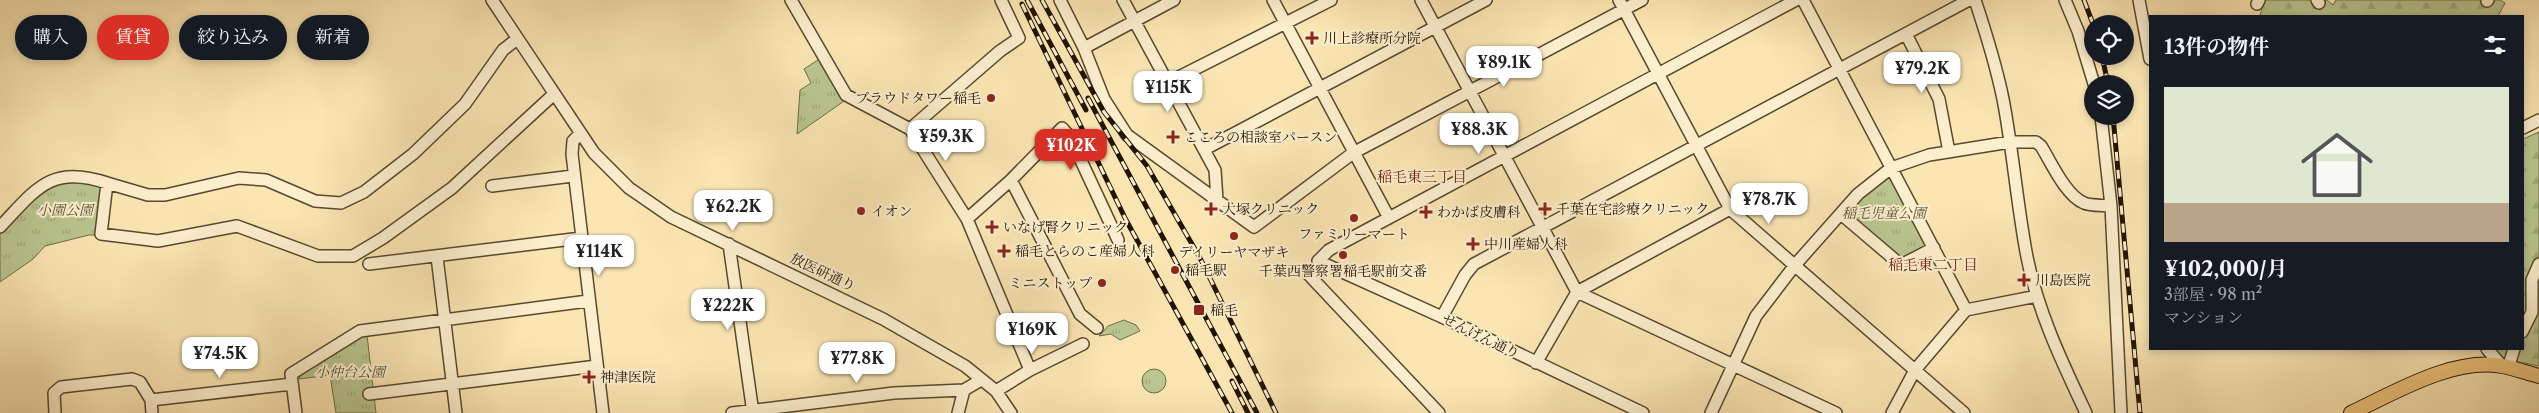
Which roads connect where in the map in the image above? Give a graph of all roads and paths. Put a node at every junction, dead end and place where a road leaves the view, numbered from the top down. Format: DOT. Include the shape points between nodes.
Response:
graph roads {
  1 [pos="492,0"];
  2 [pos="791,0"];
  3 [pos="1001,0"];
  4 [pos="1060,0"];
  5 [pos="1123,0"];
  6 [pos="1174,0"];
  7 [pos="1273,0"];
  8 [pos="1331,0"];
  9 [pos="1421,0"];
  10 [pos="1486,0"];
  11 [pos="1642,0"];
  12 [pos="1796,0"];
  13 [pos="1803,0"];
  14 [pos="1969,0"];
  15 [pos="1975,0"];
  16 [pos="2065,0"];
  17 [pos="2139,0"];
  18 [pos="1622,5"];
  19 [pos="1136,20"];
  20 [pos="1286,24"];
  21 [pos="1435,28"];
  22 [pos="1906,34"];
  23 [pos="517,39"];
  24 [pos="1084,48"];
  25 [pos="2149,54"];
  26 [pos="1839,70"];
  27 [pos="1658,75"];
  28 [pos="2091,75"];
  29 [pos="1168,83"];
  30 [pos="1320,88"];
  31 [pos="1470,92"];
  32 [pos="554,94"];
  33 [pos="2539,120"];
  34 [pos="2102,125"];
  35 [pos="2524,128"];
  36 [pos="910,129"];
  37 [pos="580,134"];
  38 [pos="2010,142"];
  39 [pos="1696,145"];
  40 [pos="1205,149"];
  41 [pos="1949,152"];
  42 [pos="1353,153"];
  43 [pos="1504,156"];
  44 [pos="1891,168"];
  45 [pos="574,176"];
  46 [pos="1011,180"];
  47 [pos="107,183"];
  48 [pos="492,186"];
  49 [pos="1217,200"];
  50 [pos="2111,206"];
  51 [pos="1730,209"];
  52 [pos="1841,214"];
  53 [pos="967,218"];
  54 [pos="1390,218"];
  55 [pos="0,227"];
  56 [pos="1542,228"];
  57 [pos="581,238"];
  58 [pos="1118,240"];
  59 [pos="729,244"];
  60 [pos="1934,248"];
  61 [pos="437,257"];
  62 [pos="369,264"];
  63 [pos="2539,264"];
  64 [pos="1795,265"];
  65 [pos="1309,275"];
  66 [pos="1577,292"];
  67 [pos="2037,296"];
  68 [pos="588,301"];
  69 [pos="1966,310"];
  70 [pos="1442,317"];
  71 [pos="445,320"];
  72 [pos="1097,328"];
  73 [pos="2524,328"];
  74 [pos="1083,344"];
  75 [pos="2487,350"];
  76 [pos="2514,350"];
  77 [pos="1536,363"];
  78 [pos="1733,365"];
  79 [pos="597,366"];
  80 [pos="2505,367"];
  81 [pos="1030,370"];
  82 [pos="1915,370"];
  83 [pos="2539,376"];
  84 [pos="981,380"];
  85 [pos="453,383"];
  86 [pos="292,384"];
  87 [pos="964,390"];
  88 [pos="996,391"];
  89 [pos="369,394"];
  90 [pos="151,400"];
  91 [pos="753,412"];
  92 [pos="55,413"];
  93 [pos="152,413"];
  94 [pos="296,413"];
  95 [pos="456,413"];
  96 [pos="603,413"];
  97 [pos="732,413"];
  98 [pos="958,413"];
  99 [pos="1011,413"];
  100 [pos="1439,413"];
  101 [pos="1643,413"];
  102 [pos="1711,413"];
  103 [pos="1836,413"];
  104 [pos="1892,413"];
  105 [pos="1964,413"];
  106 [pos="2086,413"];
  107 [pos="2121,413"];
  108 [pos="2350,413"];
  1 -- 23 [label="street, 放医研通り"];
  2 -- 36 [label="street" via="846,95"];
  3 -- 36 [label="street" via="1020,38 1000,51"];
  4 -- 24 [label="street"];
  5 -- 19 [label="street"];
  6 -- 19 [label="street"];
  7 -- 20 [label="street"];
  8 -- 20 [label="street"];
  9 -- 21 [label="street"];
  10 -- 21 [label="street"];
  11 -- 18 [label="street"];
  12 -- 27 [label="street"];
  13 -- 26 [label="street"];
  14 -- 22 [label="street"];
  15 -- 38 [label="street" via="1994,58"];
  16 -- 28 [label="street"];
  17 -- 25 [label="street"];
  18 -- 27 [label="street"];
  18 -- 31 [label="street"];
  19 -- 24 [label="street"];
  19 -- 29 [label="street"];
  20 -- 29 [label="street"];
  20 -- 30 [label="street"];
  21 -- 30 [label="street"];
  21 -- 31 [label="street"];
  22 -- 26 [label="street"];
  22 -- 41 [label="street" via="1939,99"];
  23 -- 32 [label="street, 放医研通り"];
  23 -- 47 [label="street" via="503,50 464,104 413,154 364,192 341,203 315,201 266,180 239,178 165,195 148,195"];
  24 -- 49 [label="street" via="1104,99 1127,135"];
  26 -- 39 [label="street"];
  26 -- 44 [label="street"];
  27 -- 39 [label="street"];
  27 -- 43 [label="street"];
  29 -- 40 [label="street"];
  30 -- 40 [label="street"];
  30 -- 42 [label="street"];
  31 -- 42 [label="street"];
  31 -- 43 [label="street"];
  32 -- 37 [label="street, 放医研通り"];
  32 -- 47 [label="street" via="452,188 353,256 318,256 238,226 158,241 100,234"];
  33 -- 35 [label="street"];
  34 -- 50 [label="street"];
  36 -- 53 [label="street"];
  37 -- 45 [label="street" via="571,147"];
  37 -- 59 [label="street, 放医研通り" via="610,170 647,201 671,217"];
  38 -- 41 [label="street"];
  38 -- 50 [label="street" via="2036,142 2076,199 2085,204"];
  38 -- 67 [label="street" via="2027,257"];
  39 -- 51 [label="street"];
  39 -- 56 [label="street"];
  40 -- 49 [label="street" via="1215,170"];
  41 -- 44 [label="street" via="1929,154"];
  42 -- 49 [label="street" via="1254,227"];
  42 -- 54 [label="street"];
  43 -- 54 [label="street"];
  43 -- 56 [label="street"];
  44 -- 52 [label="street" via="1858,194"];
  44 -- 60 [label="street"];
  45 -- 48 [label="street"];
  45 -- 57 [label="street"];
  46 -- 53 [label="street"];
  46 -- 58 [label="street" via="1062,128 1070,137"];
  46 -- 72 [label="street" via="1080,314"];
  47 -- 55 [label="street" via="85,176 50,181 43,184"];
  50 -- 107 [label="street"];
  51 -- 64 [label="street"];
  51 -- 66 [label="street"];
  52 -- 60 [label="street" via="1901,265"];
  52 -- 64 [label="street"];
  53 -- 81 [label="street"];
  54 -- 70 [label="street, せんげん通り" via="1329,250 1318,261"];
  56 -- 66 [label="street"];
  56 -- 70 [label="street" via="1474,264"];
  57 -- 61 [label="street"];
  57 -- 68 [label="street"];
  59 -- 84 [label="street, 放医研通り" via="884,319 965,366"];
  59 -- 91 [label="street"];
  60 -- 69 [label="street"];
  61 -- 62 [label="street"];
  61 -- 71 [label="street"];
  63 -- 73 [label="street" via="2532,280 2532,312"];
  64 -- 78 [label="street" via="1756,316"];
  64 -- 82 [label="street"];
  65 -- 100 [label="street"];
  66 -- 77 [label="street"];
  66 -- 78 [label="street"];
  67 -- 69 [label="street"];
  67 -- 106 [label="street" via="2054,345"];
  68 -- 71 [label="street"];
  68 -- 79 [label="street"];
  69 -- 82 [label="street"];
  70 -- 77 [label="street, せんげん通り"];
  71 -- 85 [label="street"];
  71 -- 86 [label="street" via="360,332 291,374"];
  74 -- 81 [label="street"];
  75 -- 80 [label="street"];
  76 -- 80 [label="street"];
  77 -- 101 [label="street, せんげん通り"];
  78 -- 102 [label="street"];
  78 -- 103 [label="street"];
  79 -- 85 [label="street"];
  79 -- 96 [label="street"];
  80 -- 83 [label="main road"];
  80 -- 108 [label="main road" via="2456,368"];
  81 -- 88 [label="street"];
  82 -- 104 [label="street"];
  82 -- 105 [label="street"];
  84 -- 87 [label="street"];
  84 -- 88 [label="street, 放医研通り"];
  85 -- 89 [label="street"];
  85 -- 95 [label="street"];
  86 -- 90 [label="street"];
  86 -- 94 [label="street"];
  87 -- 91 [label="street" via="894,393"];
  87 -- 98 [label="street"];
  88 -- 99 [label="street, 放医研通り"];
  90 -- 92 [label="street" via="140,382 132,379 61,387 54,393"];
  90 -- 93 [label="street"];
  91 -- 97 [label="street"];
}
